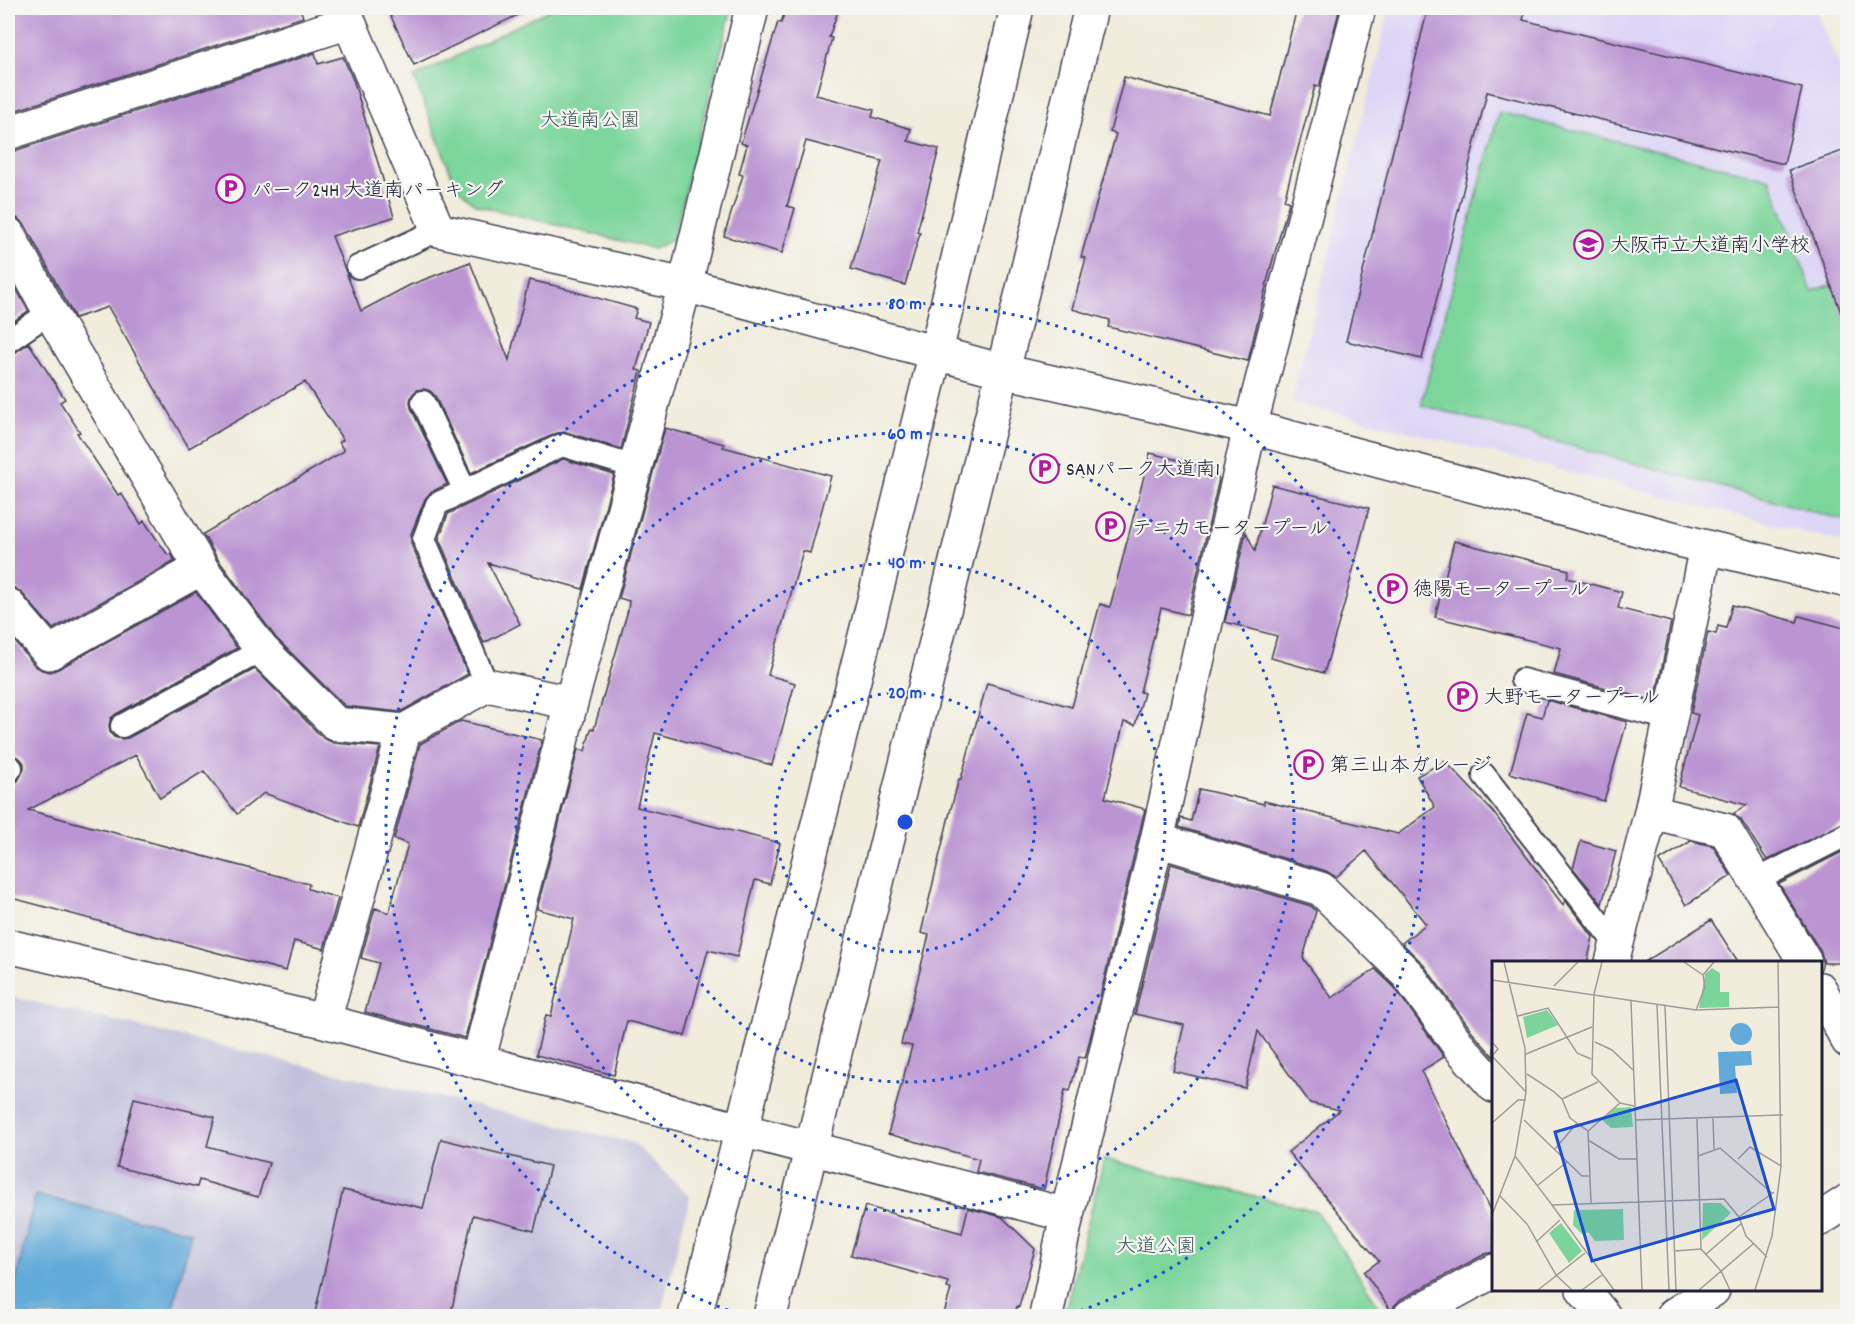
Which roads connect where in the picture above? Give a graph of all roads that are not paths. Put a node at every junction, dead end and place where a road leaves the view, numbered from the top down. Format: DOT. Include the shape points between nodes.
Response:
graph roads {
  1 [pos="752,8"];
  2 [pos="1017,8"];
  3 [pos="1091,8"];
  4 [pos="1359,8"];
  5 [pos="347,15"];
  6 [pos="8,133"];
  7 [pos="438,230"];
  8 [pos="8,234"];
  9 [pos="358,267"];
  10 [pos="685,285"];
  11 [pos="50,312"];
  12 [pos="8,342"];
  13 [pos="936,352"];
  14 [pos="1003,371"];
  15 [pos="423,402"];
  16 [pos="1250,427"];
  17 [pos="635,467"];
  18 [pos="465,491"];
  19 [pos="1706,548"];
  20 [pos="201,568"];
  21 [pos="1848,582"];
  22 [pos="8,605"];
  23 [pos="262,650"];
  24 [pos="1522,680"];
  25 [pos="487,685"];
  26 [pos="571,703"];
  27 [pos="1670,719"];
  28 [pos="122,726"];
  29 [pos="404,731"];
  30 [pos="1484,775"];
  31 [pos="1651,812"];
  32 [pos="1848,834"];
  33 [pos="1157,840"];
  34 [pos="1755,880"];
  35 [pos="8,946"];
  36 [pos="1614,953"];
  37 [pos="1804,961"];
  38 [pos="1832,996"];
  39 [pos="324,1021"];
  40 [pos="1848,1041"];
  41 [pos="478,1062"];
  42 [pos="1492,1084"];
  43 [pos="742,1130"];
  44 [pos="811,1147"];
  45 [pos="1848,1201"];
  46 [pos="1067,1215"];
  47 [pos="1822,1218"];
  48 [pos="1492,1272"];
  49 [pos="1584,1291"];
  50 [pos="1711,1291"];
  51 [pos="695,1317"];
  52 [pos="770,1317"];
  53 [pos="1046,1317"];
  54 [pos="1410,1317"];
  55 [pos="1604,1317"];
  56 [pos="1672,1317"];
  1 -- 10 [label="street"];
  2 -- 13 [label="street"];
  3 -- 14 [label="street"];
  4 -- 16 [label="street"];
  5 -- 6 [label="street"];
  5 -- 7 [label="street"];
  7 -- 9 [label="lane"];
  7 -- 10 [label="street"];
  8 -- 11 [label="street"];
  10 -- 13 [label="street"];
  10 -- 17 [label="street"];
  11 -- 12 [label="lane"];
  11 -- 20 [label="street"];
  13 -- 14 [label="street"];
  13 -- 43 [label="street"];
  14 -- 16 [label="street"];
  14 -- 44 [label="street"];
  15 -- 18 [label="lane"];
  16 -- 19 [label="street"];
  16 -- 33 [label="street"];
  17 -- 18 [label="lane" via="562,445"];
  17 -- 26 [label="street"];
  18 -- 25 [label="lane" via="437,504 424,539"];
  19 -- 21 [label="street"];
  19 -- 27 [label="street"];
  20 -- 22 [label="street" via="49,653"];
  20 -- 23 [label="street"];
  23 -- 28 [label="lane"];
  23 -- 29 [label="street" via="336,724"];
  24 -- 27 [label="lane"];
  25 -- 26 [label="street"];
  25 -- 29 [label="street"];
  26 -- 41 [label="street"];
  27 -- 31 [label="street"];
  29 -- 39 [label="street"];
  30 -- 36 [label="lane"];
  31 -- 34 [label="street" via="1725,830"];
  31 -- 36 [label="street"];
  32 -- 34 [label="lane"];
  33 -- 42 [label="street" via="1322,889 1408,975 1462,1050"];
  33 -- 46 [label="street"];
  34 -- 37 [label="street"];
  35 -- 39 [label="street"];
  38 -- 40 [label="street"];
  39 -- 41 [label="street"];
  41 -- 43 [label="street"];
  43 -- 44 [label="street"];
  43 -- 51 [label="street"];
  44 -- 46 [label="street"];
  44 -- 52 [label="street"];
  45 -- 47 [label="street"];
  46 -- 53 [label="street"];
  48 -- 54 [label="street"];
  49 -- 55 [label="street"];
  50 -- 56 [label="street"];
}
